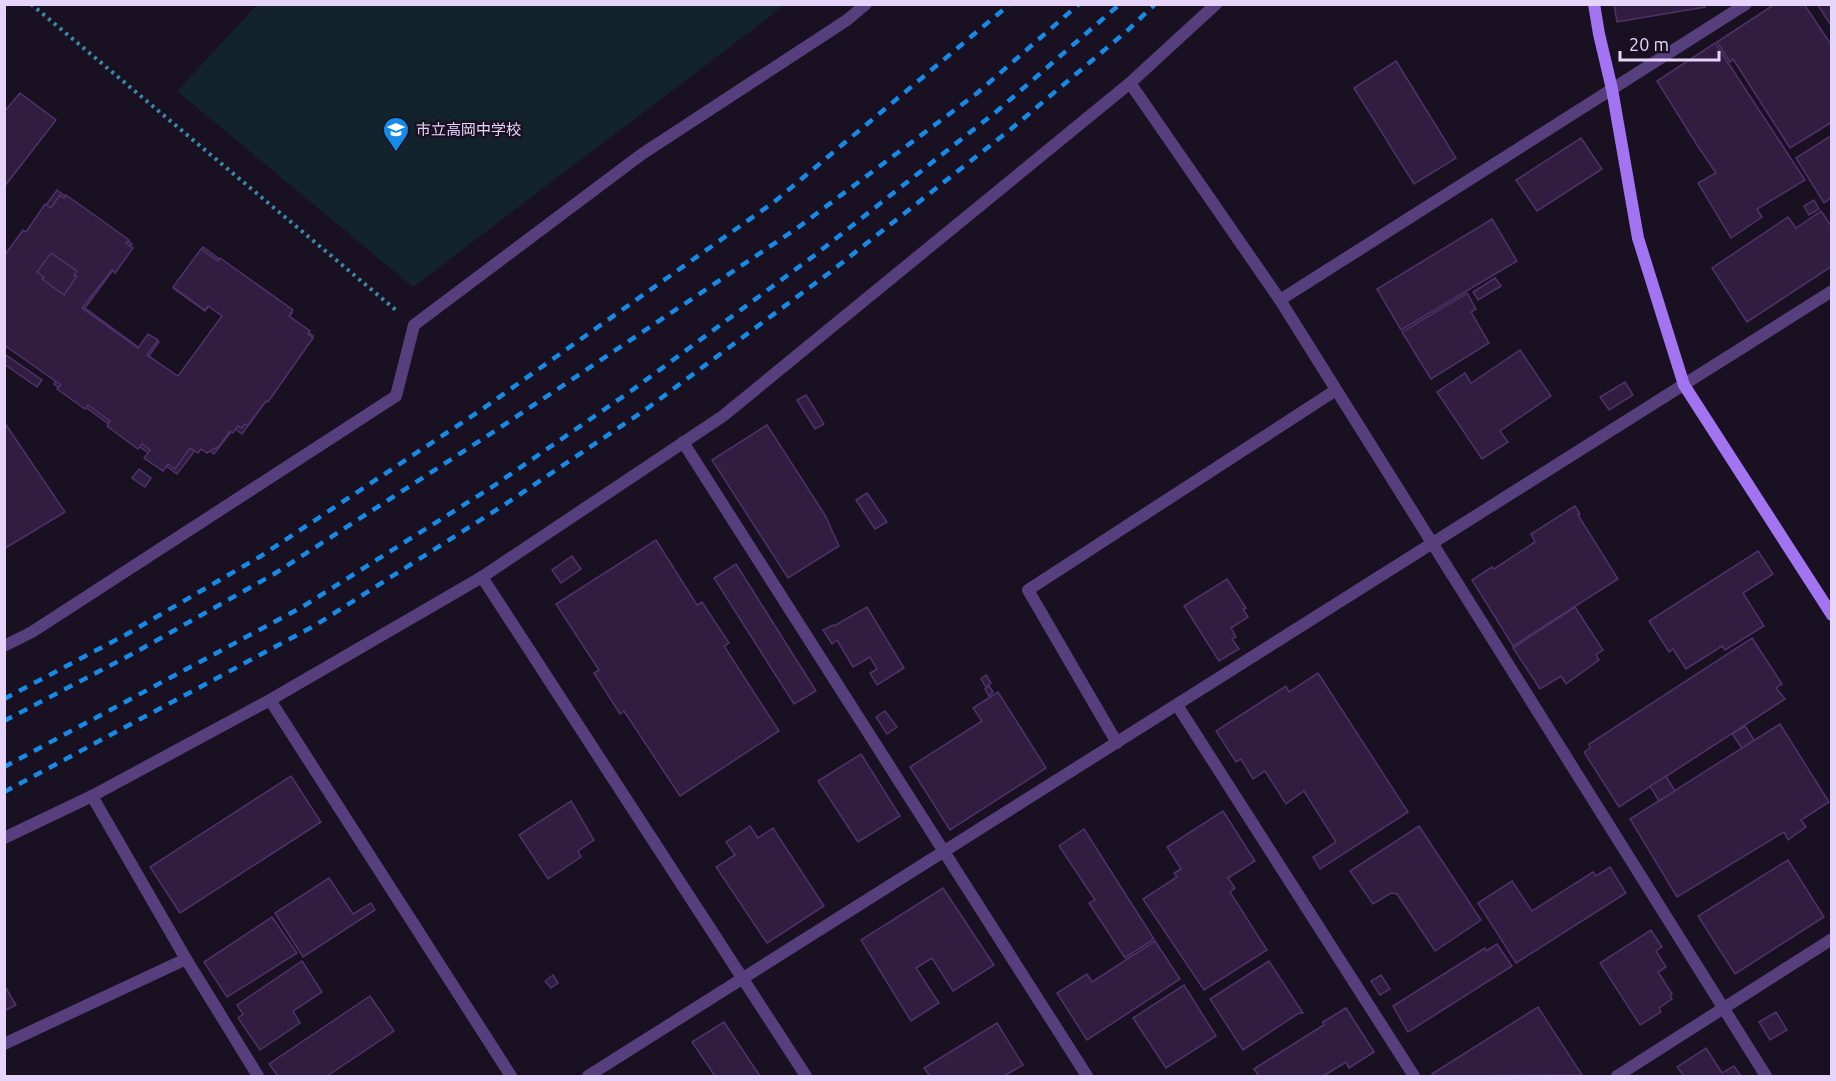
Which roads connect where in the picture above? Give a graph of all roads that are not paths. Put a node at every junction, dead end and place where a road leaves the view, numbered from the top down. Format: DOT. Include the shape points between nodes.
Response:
graph roads {
  1 [pos="866,4"];
  2 [pos="1216,4"];
  3 [pos="1594,4"];
  4 [pos="1746,4"];
  5 [pos="1130,83"];
  6 [pos="1612,89"];
  7 [pos="1832,291"];
  8 [pos="1280,300"];
  9 [pos="1684,385"];
  10 [pos="1336,390"];
  11 [pos="682,442"];
  12 [pos="1432,544"];
  13 [pos="482,577"];
  14 [pos="1832,615"];
  15 [pos="4,646"];
  16 [pos="270,700"];
  17 [pos="1177,705"];
  18 [pos="1117,743"];
  19 [pos="92,795"];
  20 [pos="4,838"];
  21 [pos="944,852"];
  22 [pos="1832,939"];
  23 [pos="186,959"];
  24 [pos="743,978"];
  25 [pos="1723,1008"];
  26 [pos="4,1044"];
  27 [pos="258,1077"];
  28 [pos="511,1077"];
  29 [pos="588,1077"];
  30 [pos="806,1077"];
  31 [pos="1087,1077"];
  32 [pos="1414,1077"];
  33 [pos="1617,1077"];
  34 [pos="1766,1077"];
  1 -- 15 [label="street" via="642,154 414,325 396,396"];
  2 -- 5 [label="street"];
  3 -- 6 [label="street"];
  4 -- 6 [label="street"];
  5 -- 8 [label="street"];
  5 -- 11 [label="street" via="723,416"];
  6 -- 8 [label="street"];
  6 -- 9 [label="street" via="1638,238"];
  7 -- 9 [label="street"];
  8 -- 10 [label="street"];
  9 -- 12 [label="street"];
  9 -- 14 [label="street"];
  10 -- 12 [label="street"];
  10 -- 18 [label="street" via="1028,590"];
  11 -- 13 [label="street"];
  11 -- 21 [label="street"];
  12 -- 17 [label="street"];
  12 -- 25 [label="street"];
  13 -- 16 [label="street"];
  13 -- 24 [label="street"];
  16 -- 19 [label="street"];
  16 -- 28 [label="street"];
  17 -- 18 [label="street"];
  17 -- 32 [label="street"];
  18 -- 21 [label="street"];
  19 -- 20 [label="street"];
  19 -- 23 [label="street"];
  21 -- 24 [label="street"];
  21 -- 31 [label="street"];
  22 -- 25 [label="street"];
  23 -- 26 [label="street"];
  23 -- 27 [label="street"];
  24 -- 29 [label="street"];
  24 -- 30 [label="street"];
  25 -- 33 [label="street"];
  25 -- 34 [label="street"];
}
